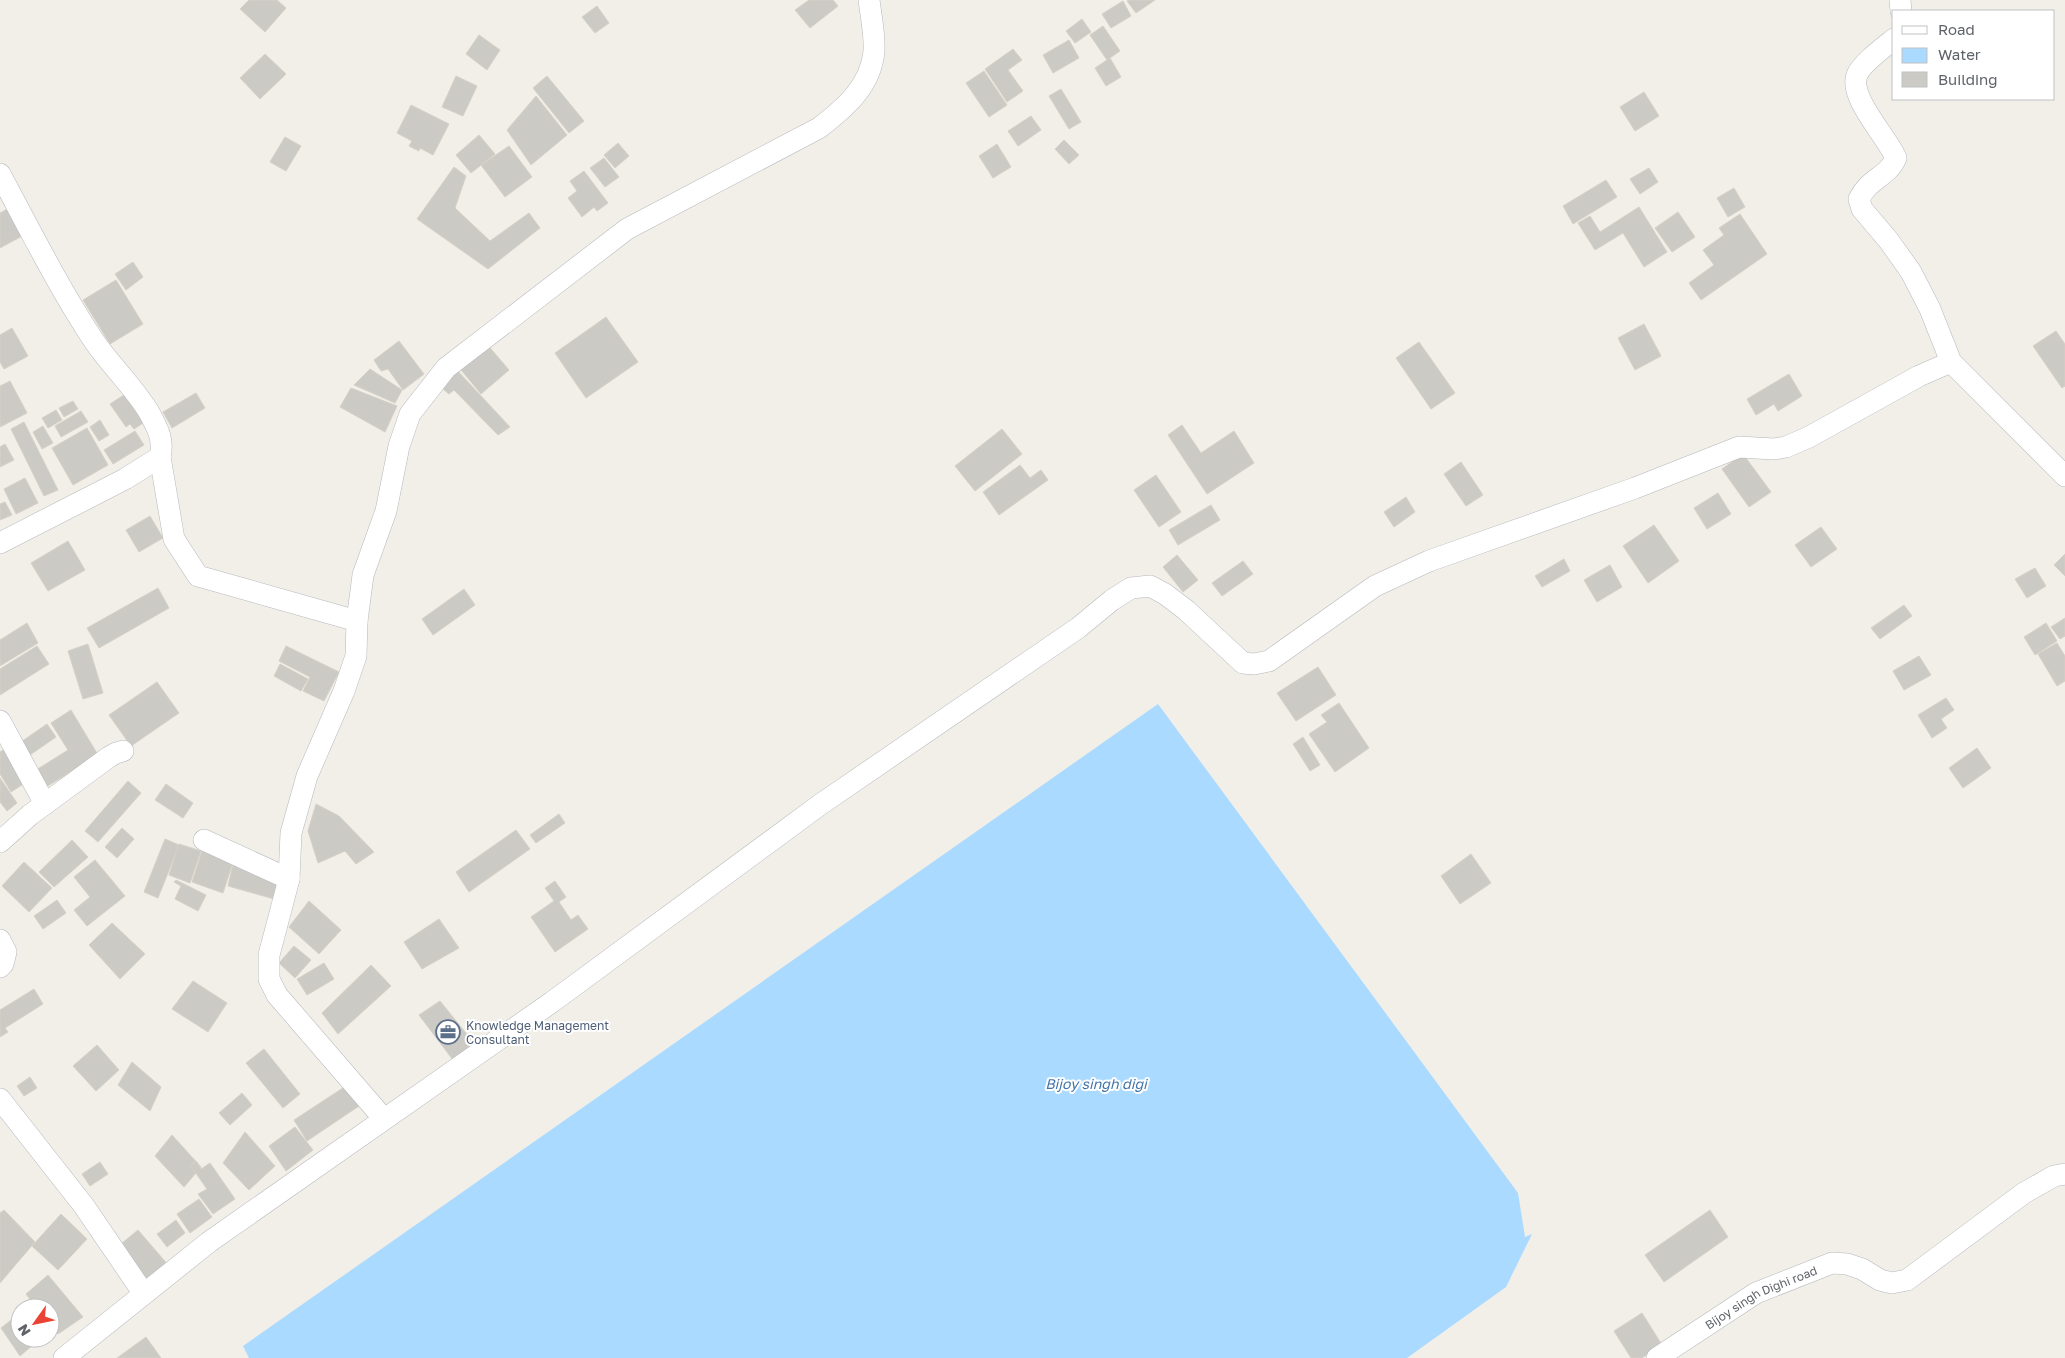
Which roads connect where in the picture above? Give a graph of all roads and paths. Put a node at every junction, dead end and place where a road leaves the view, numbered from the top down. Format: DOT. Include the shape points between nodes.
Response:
graph roads {
  1 [pos="869,0"];
  2 [pos="1892,41"];
  3 [pos="0,174"];
  4 [pos="1951,362"];
  5 [pos="160,457"];
  6 [pos="2065,476"];
  7 [pos="0,542"];
  8 [pos="357,621"];
  9 [pos="0,721"];
  10 [pos="124,751"];
  11 [pos="46,804"];
  12 [pos="204,840"];
  13 [pos="0,842"];
  14 [pos="289,879"];
  15 [pos="0,940"];
  16 [pos="0,967"];
  17 [pos="0,1099"];
  18 [pos="384,1119"];
  19 [pos="2065,1174"];
  20 [pos="144,1294"];
  21 [pos="64,1358"];
  22 [pos="1657,1358"];
  1 -- 8 [label="street" via="874,50 863,85 845,108 819,128 627,229 446,368 410,414 399,446 386,511 363,575"];
  2 -- 4 [label="street" via="1856,75 1856,90 1896,158 1892,168 1864,189 1859,199 1862,209 1911,272"];
  3 -- 5 [label="street" via="95,342 149,413 162,438"];
  4 -- 6 [label="street"];
  4 -- 18 [label="street" via="1786,447 1739,447 1635,488 1429,561 1375,586 1269,661 1243,662 1166,594 1150,586 1131,588 1078,628 821,804 552,1002"];
  5 -- 7 [label="street" via="125,479"];
  5 -- 8 [label="street" via="174,539 198,576"];
  8 -- 14 [label="street" via="356,656 297,806 290,833"];
  9 -- 11 [label="street"];
  10 -- 11 [label="street" via="109,757"];
  11 -- 13 [label="street"];
  12 -- 14 [label="street"];
  14 -- 18 [label="street" via="269,955 269,979 277,995"];
  15 -- 16 [label="street" via="6,952"];
  17 -- 20 [label="street" via="84,1206"];
  18 -- 20 [label="street" via="209,1242"];
  19 -- 22 [label="street, Bijoy singh Dighi road" via="2054,1176 2024,1193 1907,1280 1892,1283 1862,1269 1832,1263 1756,1293"];
  20 -- 21 [label="street"];
}
